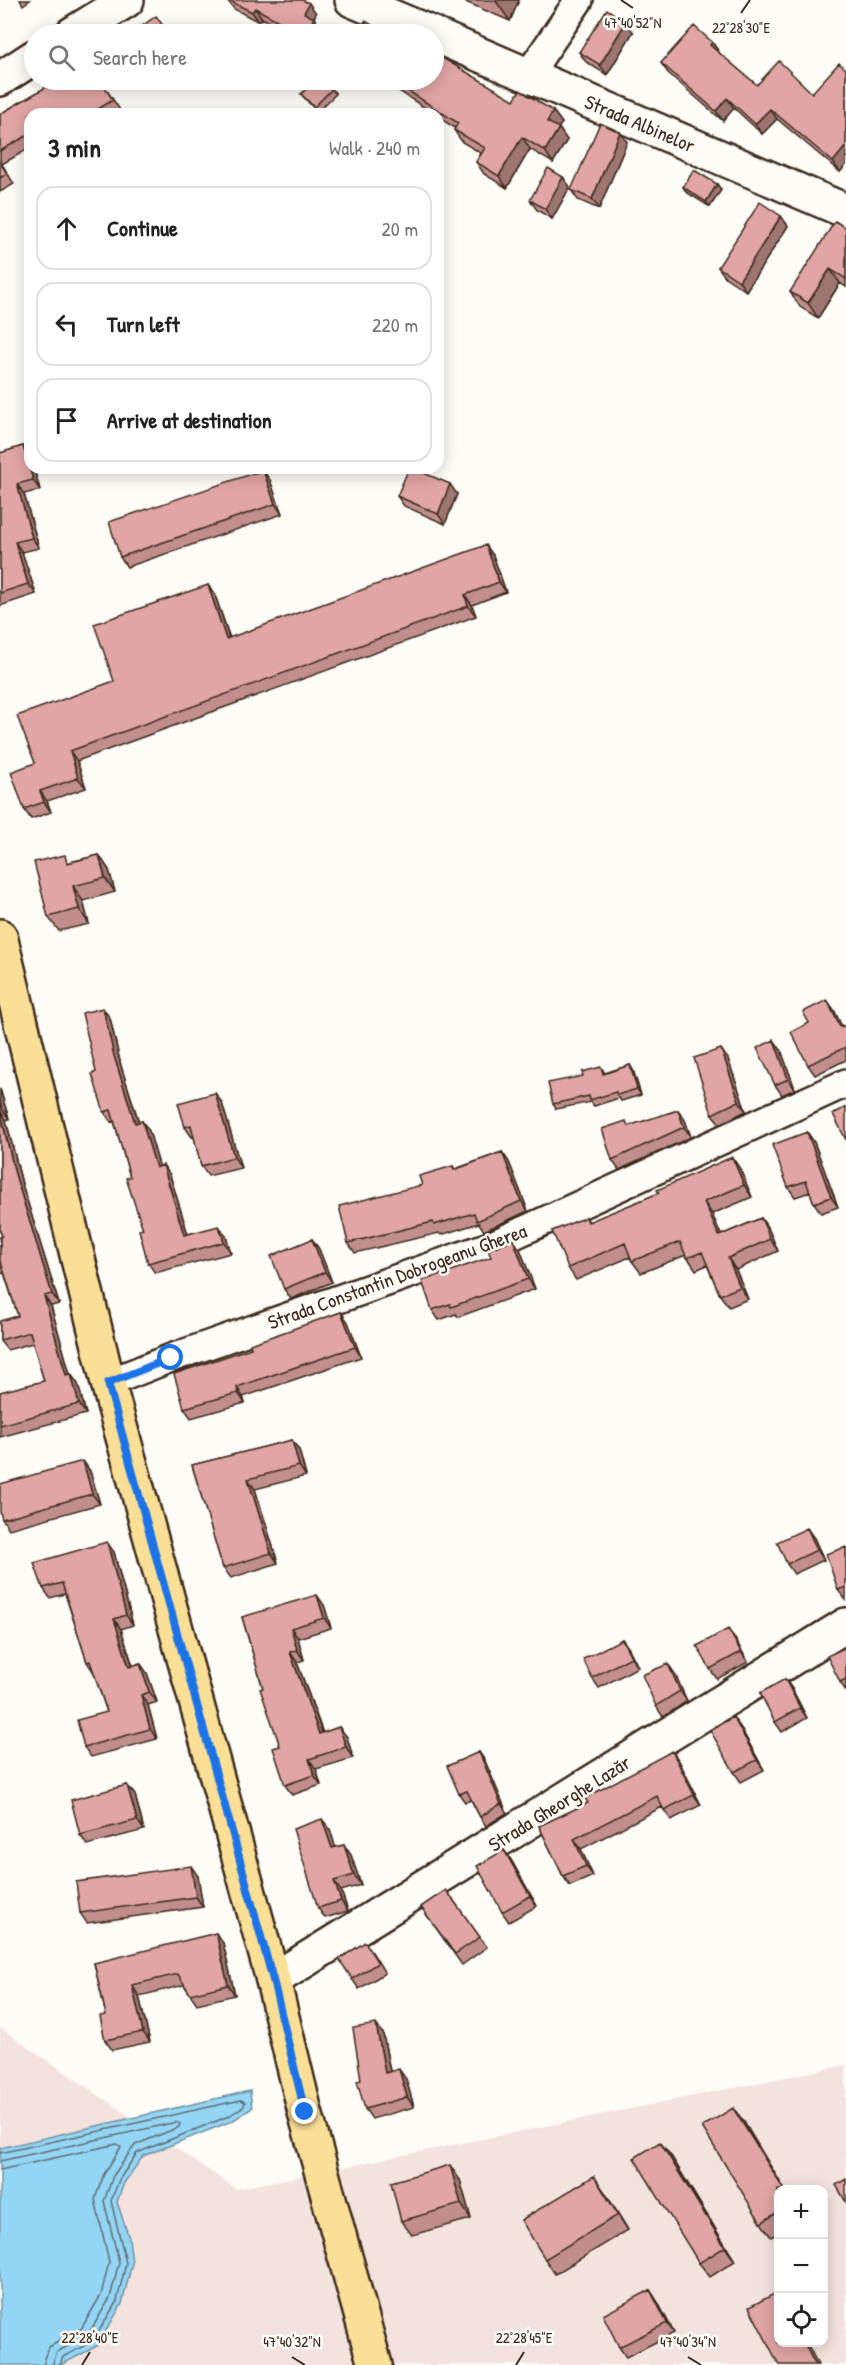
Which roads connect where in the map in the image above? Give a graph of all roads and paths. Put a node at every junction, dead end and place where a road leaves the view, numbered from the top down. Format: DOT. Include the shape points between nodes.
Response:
graph roads {
  1 [pos="127,0"];
  2 [pos="352,0"];
  3 [pos="579,0"];
  4 [pos="88,24"];
  5 [pos="408,24"];
  6 [pos="444,40"];
  7 [pos="24,63"];
  8 [pos="528,75"];
  9 [pos="0,79"];
  10 [pos="846,211"];
  11 [pos="0,936"];
  12 [pos="846,1083"];
  13 [pos="108,1383"];
  14 [pos="846,1626"];
  15 [pos="273,1980"];
  16 [pos="375,2365"];
  1 -- 4 [label="main road"];
  2 -- 5 [label="main road, Strada Albinelor"];
  3 -- 8 [label="street"];
  6 -- 8 [label="main road, Strada Albinelor"];
  7 -- 9 [label="main road"];
  8 -- 10 [label="main road, Strada Albinelor"];
  11 -- 13 [label="main road"];
  12 -- 13 [label="street, Strada Constantin Dobrogeanu Gherea" via="492,1245"];
  13 -- 15 [label="main road"];
  14 -- 15 [label="main road, Strada Gheorghe Lazăr"];
  15 -- 16 [label="main road"];
}
